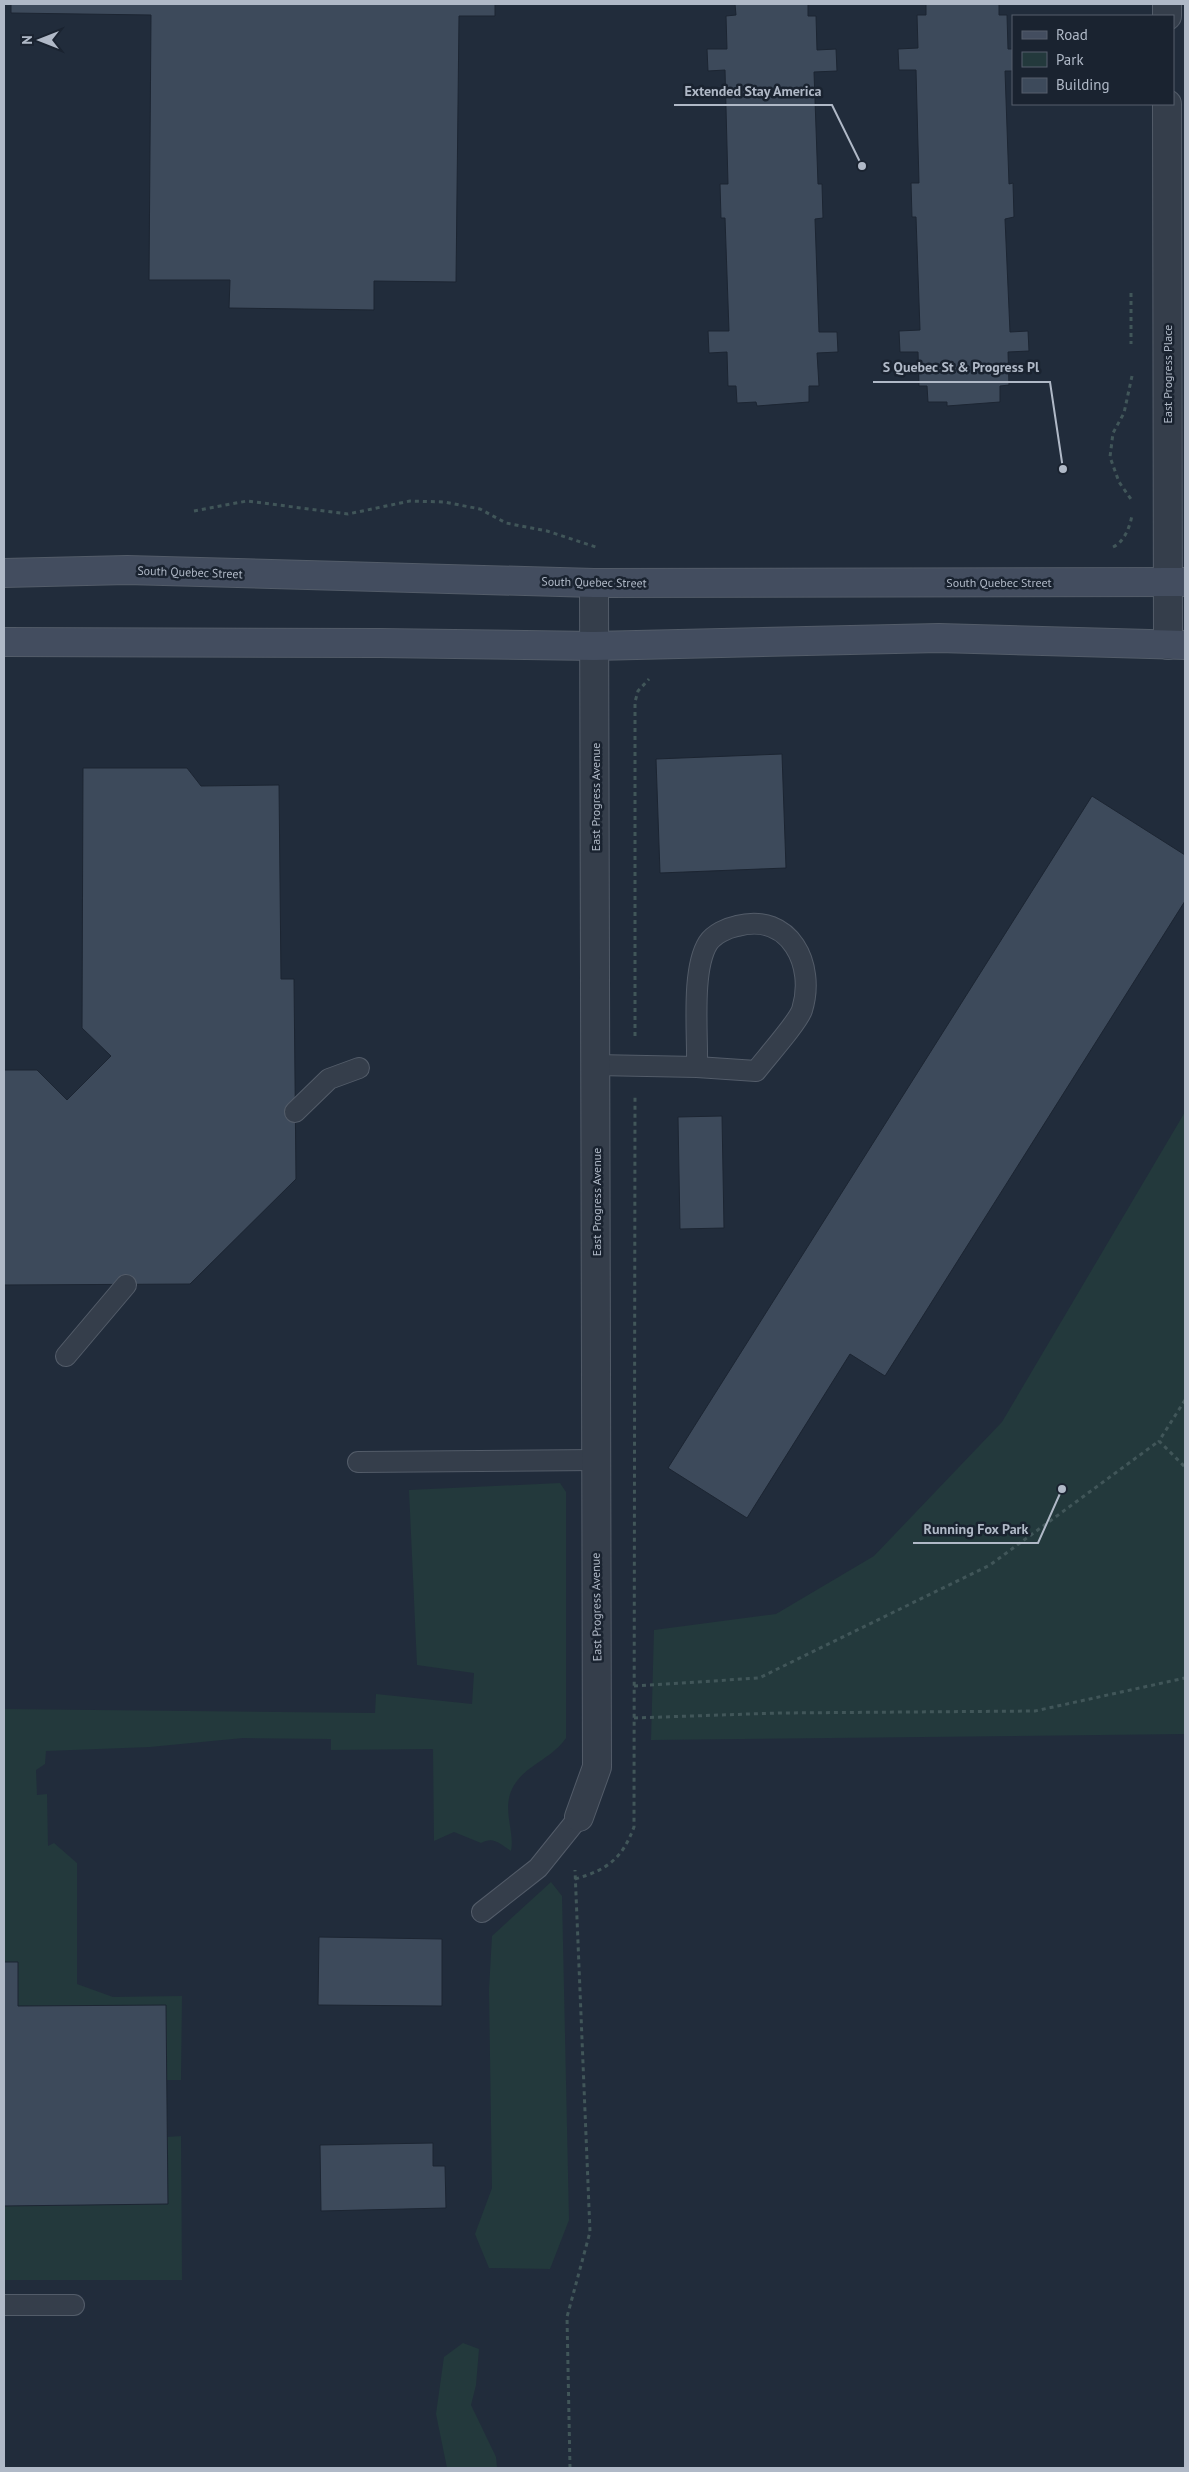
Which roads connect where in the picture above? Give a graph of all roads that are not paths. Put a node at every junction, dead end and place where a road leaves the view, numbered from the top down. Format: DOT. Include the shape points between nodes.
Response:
graph roads {
  1 [pos="1167,105"];
  2 [pos="4,574"];
  3 [pos="1176,582"];
  4 [pos="594,583"];
  5 [pos="4,642"];
  6 [pos="1176,645"];
  7 [pos="594,646"];
  8 [pos="596,1065"];
  9 [pos="697,1067"];
  10 [pos="359,1068"];
  11 [pos="295,1112"];
  12 [pos="126,1285"];
  13 [pos="66,1356"];
  14 [pos="595,1460"];
  15 [pos="358,1462"];
  16 [pos="579,1817"];
  17 [pos="482,1912"];
  18 [pos="4,2305"];
  19 [pos="74,2305"];
  1 -- 3 [label="street, East Progress Place"];
  2 -- 4 [label="main road, South Quebec Street" via="127,570"];
  3 -- 4 [label="main road, South Quebec Street"];
  3 -- 6 [label="street, East Progress Place"];
  4 -- 7 [label="street, East Progress Avenue"];
  5 -- 7 [label="main road"];
  6 -- 7 [label="main road" via="939,638"];
  7 -- 8 [label="street, East Progress Avenue"];
  8 -- 9 [label="lane"];
  8 -- 14 [label="street, East Progress Avenue"];
  9 -- 9 [label="lane" via="698,974 709,942 725,928 746,923 769,926 789,937 801,955 808,984 801,1012 756,1071"];
  10 -- 11 [label="lane" via="329,1079"];
  12 -- 13 [label="lane"];
  14 -- 15 [label="lane"];
  14 -- 16 [label="street, East Progress Avenue" via="597,1767"];
  16 -- 17 [label="lane" via="538,1868"];
  18 -- 19 [label="lane"];
}
